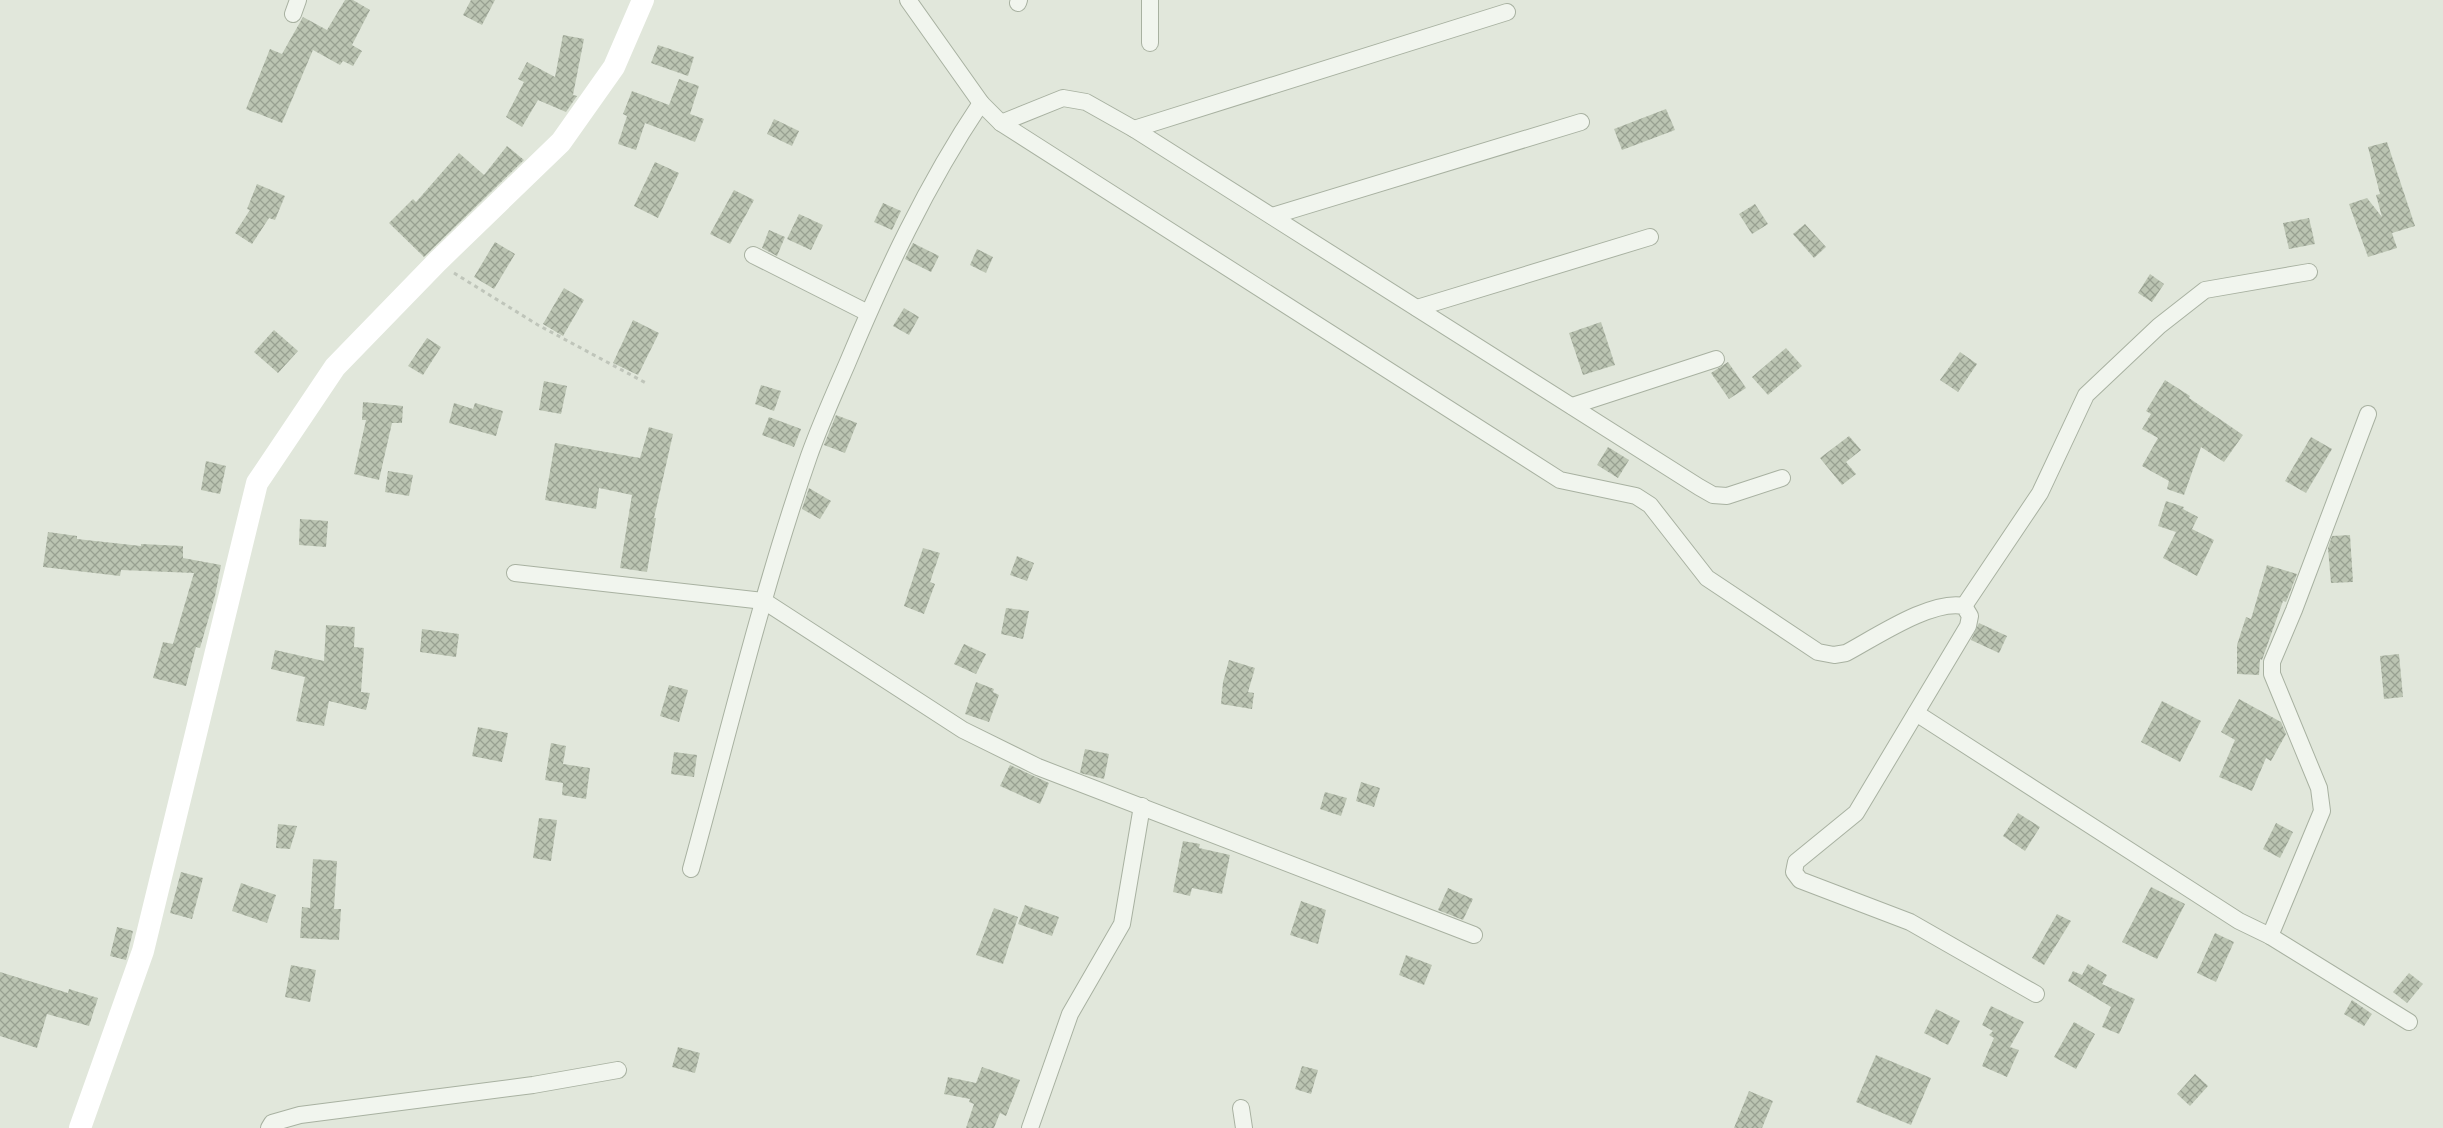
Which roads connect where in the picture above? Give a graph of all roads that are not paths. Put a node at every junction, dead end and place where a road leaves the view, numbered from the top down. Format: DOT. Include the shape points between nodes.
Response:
graph roads {
  1 [pos="643,0"];
  2 [pos="908,0"];
  3 [pos="1150,0"];
  4 [pos="1507,12"];
  5 [pos="1150,43"];
  6 [pos="980,103"];
  7 [pos="1581,122"];
  8 [pos="1001,123"];
  9 [pos="1134,129"];
  10 [pos="1272,216"];
  11 [pos="1650,236"];
  12 [pos="753,255"];
  13 [pos="2309,272"];
  14 [pos="1418,308"];
  15 [pos="868,313"];
  16 [pos="1716,359"];
  17 [pos="1572,406"];
  18 [pos="2368,414"];
  19 [pos="1782,478"];
  20 [pos="515,573"];
  21 [pos="764,601"];
  22 [pos="1964,606"];
  23 [pos="1916,713"];
  24 [pos="1142,806"];
  25 [pos="691,869"];
  26 [pos="1474,935"];
  27 [pos="2270,936"];
  28 [pos="2036,994"];
  29 [pos="2409,1022"];
  30 [pos="618,1070"];
  31 [pos="1241,1108"];
  32 [pos="80,1128"];
  33 [pos="269,1128"];
  34 [pos="1030,1128"];
  35 [pos="1244,1128"];
  1 -- 32 [label="main road" via="614,67 561,142 436,262 334,367 256,483 143,951"];
  2 -- 6 [label="street"];
  3 -- 5 [label="street"];
  4 -- 9 [label="street"];
  6 -- 8 [label="street"];
  6 -- 15 [label="street" via="951,147 913,217"];
  7 -- 10 [label="street"];
  8 -- 9 [label="street" via="1063,98 1086,102"];
  8 -- 22 [label="street" via="1560,480 1636,496 1650,505 1707,578 1818,652 1846,653 1932,608 1954,604"];
  9 -- 10 [label="street"];
  10 -- 14 [label="street"];
  11 -- 14 [label="street"];
  12 -- 15 [label="street"];
  13 -- 22 [label="street" via="2205,290 2159,326 2086,395 2040,493"];
  14 -- 17 [label="street"];
  15 -- 21 [label="street" via="809,455"];
  16 -- 17 [label="street"];
  17 -- 19 [label="street" via="1713,494 1727,496"];
  18 -- 27 [label="street" via="2272,662 2272,674 2319,788 2322,811"];
  20 -- 21 [label="street"];
  21 -- 24 [label="street" via="963,730 1038,767"];
  21 -- 25 [label="street"];
  22 -- 23 [label="street" via="1970,616 1968,626"];
  23 -- 27 [label="street" via="2239,920"];
  23 -- 28 [label="street" via="1856,814 1796,862 1794,872 1800,880 1910,922"];
  24 -- 26 [label="street"];
  24 -- 34 [label="street" via="1122,924 1070,1014"];
  27 -- 29 [label="street"];
  30 -- 33 [label="street" via="533,1085 300,1116 272,1124"];
  31 -- 35 [label="street"];
}
